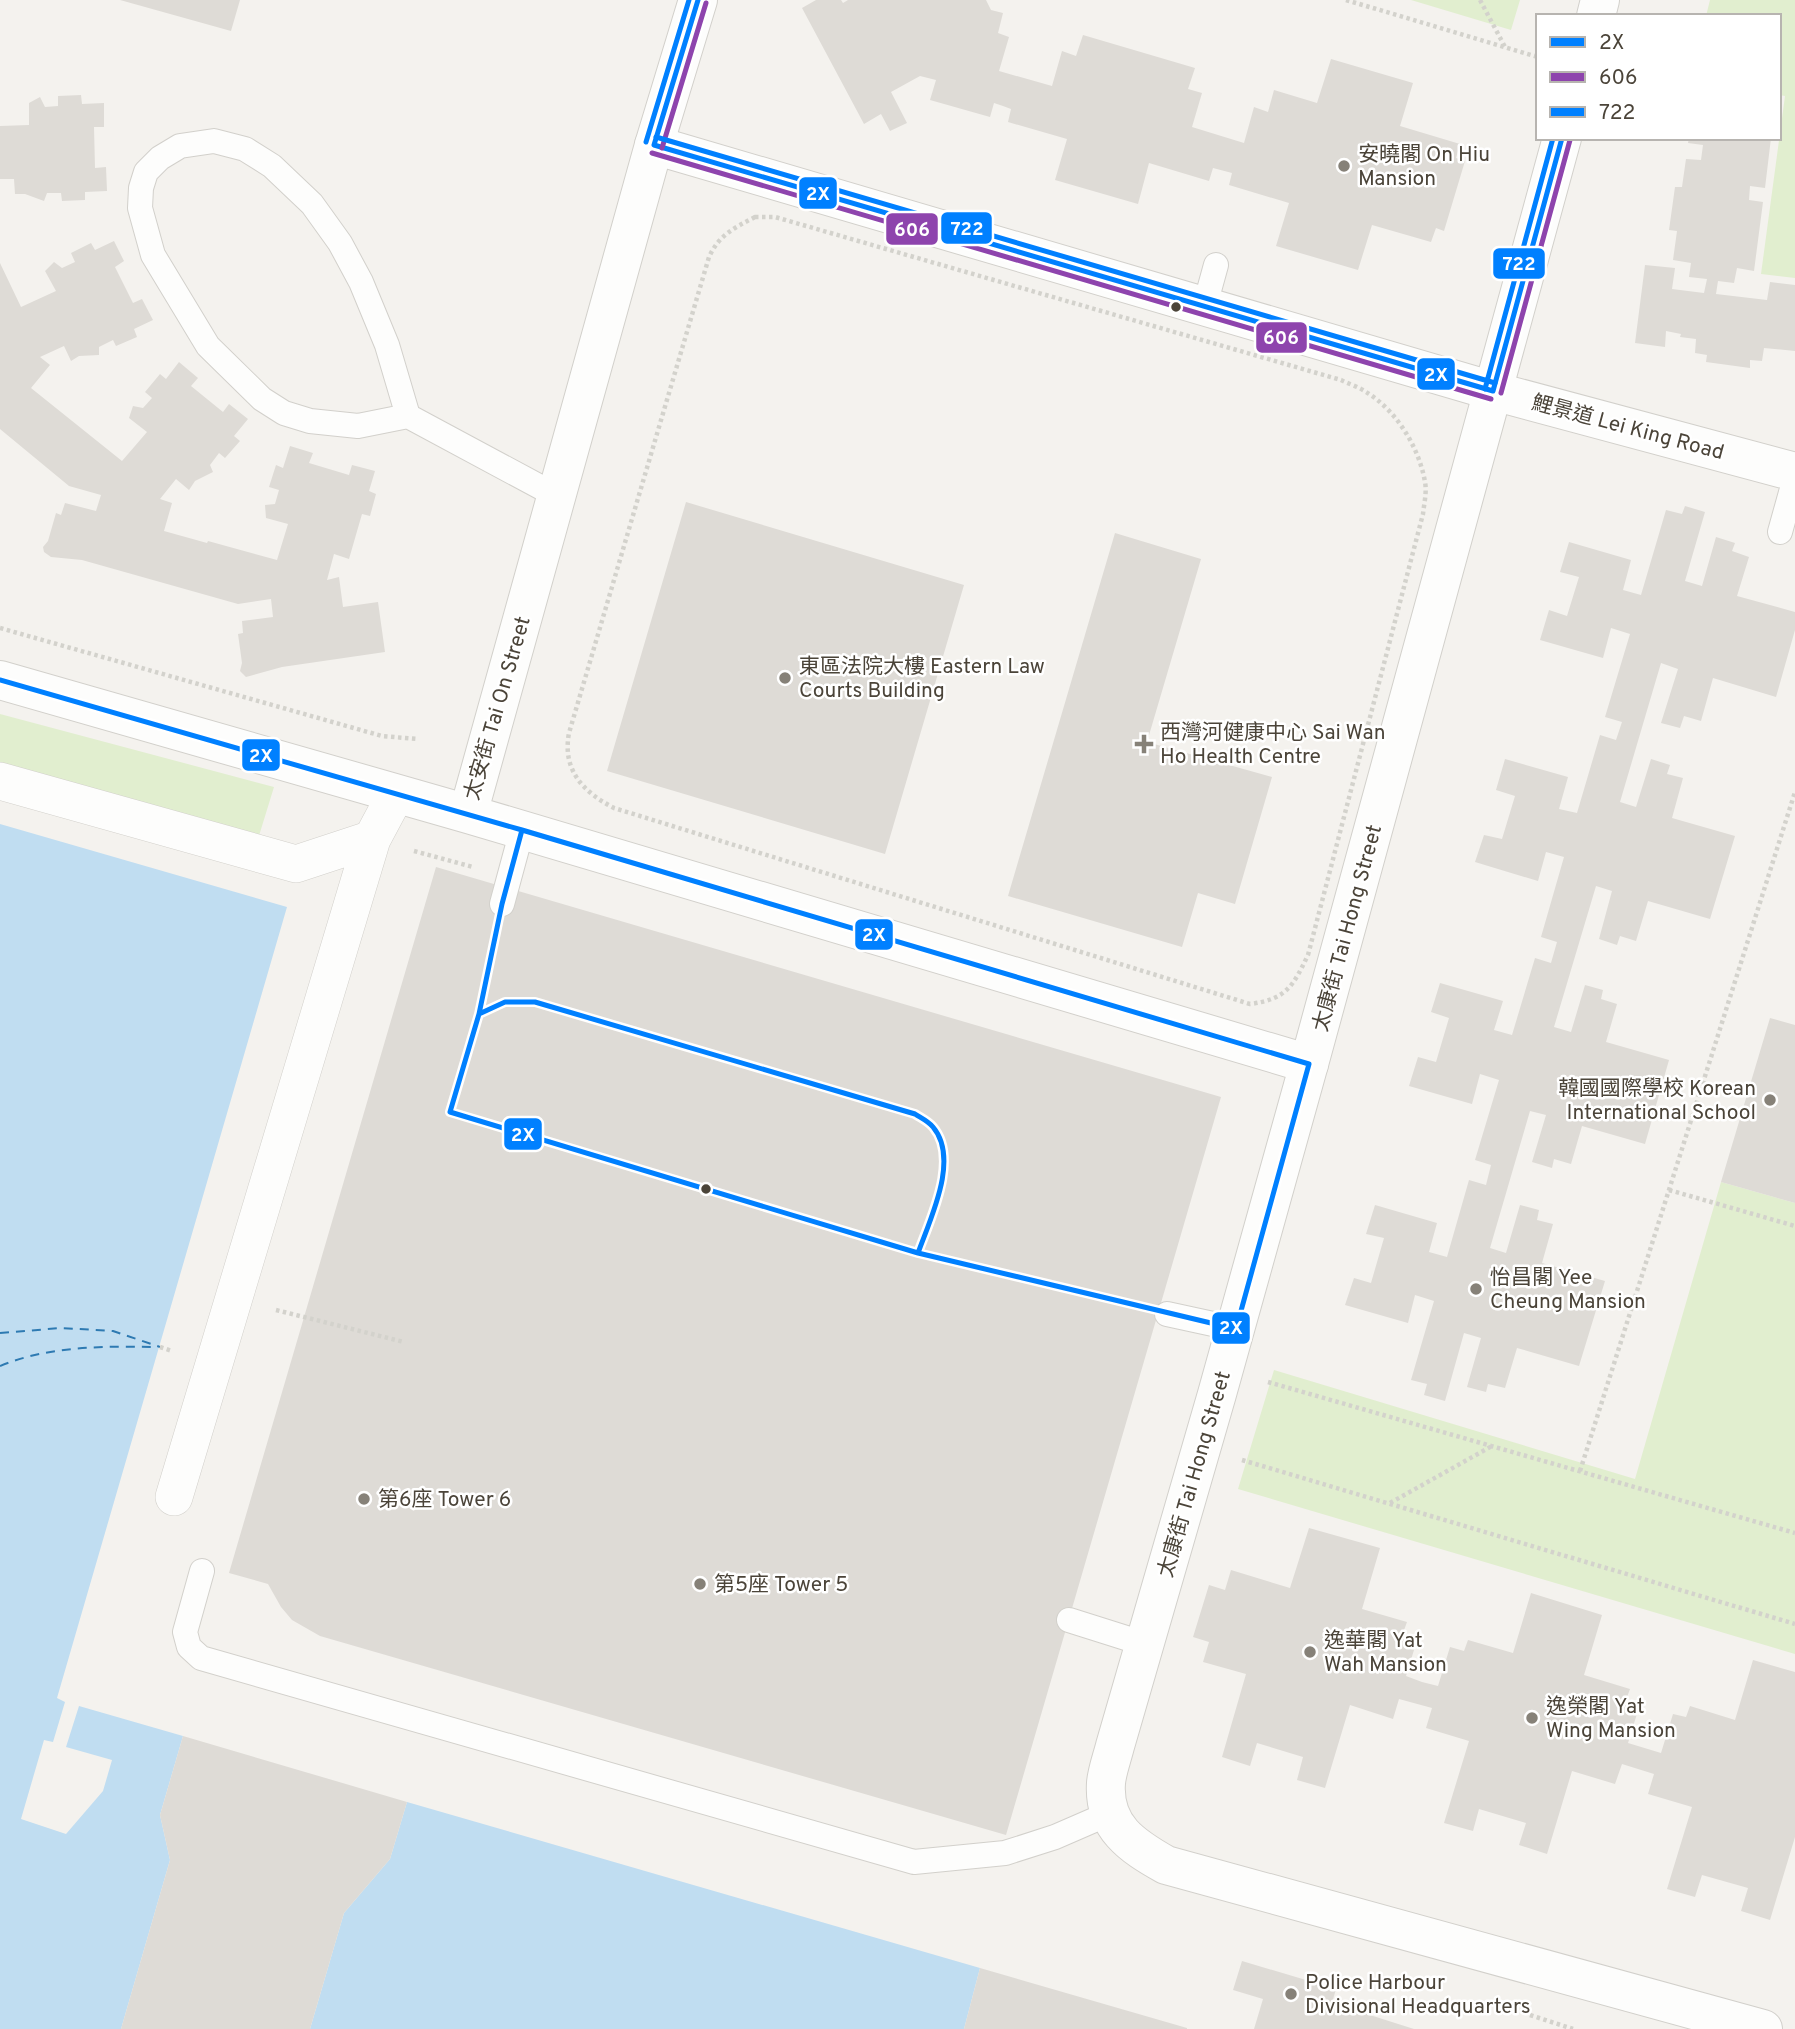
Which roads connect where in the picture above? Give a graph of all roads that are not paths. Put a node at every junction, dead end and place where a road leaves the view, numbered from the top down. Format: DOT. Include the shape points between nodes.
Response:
graph roads {
  1 [pos="698,0"];
  2 [pos="1561,140"];
  3 [pos="654,145"];
  4 [pos="1216,265"];
  5 [pos="1205,305"];
  6 [pos="1493,391"];
  7 [pos="408,416"];
  8 [pos="1795,472"];
  9 [pos="1795,478"];
  10 [pos="557,496"];
  11 [pos="1780,532"];
  12 [pos="0,680"];
  13 [pos="0,782"];
  14 [pos="396,794"];
  15 [pos="468,814"];
  16 [pos="522,830"];
  17 [pos="372,839"];
  18 [pos="502,904"];
  19 [pos="1310,1064"];
  20 [pos="1167,1314"];
  21 [pos="1236,1329"];
  22 [pos="174,1497"];
  23 [pos="202,1571"];
  24 [pos="1069,1620"];
  25 [pos="1145,1644"];
  26 [pos="1108,1814"];
  27 [pos="1763,2029"];
  1 -- 3 [label="street, 太安街 Tai On Street"];
  2 -- 6 [label="street, 太康街 Tai Hong Street"];
  3 -- 5 [label="street, 鯉景道 Lei King Road"];
  3 -- 10 [label="street, 太安街 Tai On Street"];
  4 -- 5 [label="lane"];
  5 -- 6 [label="street, 鯉景道 Lei King Road"];
  6 -- 8 [label="street, 鯉景道 Lei King Road"];
  6 -- 19 [label="street, 太康街 Tai Hong Street"];
  7 -- 7 [label="lane" via="358,426 310,421 284,413 262,399 208,346 153,255 140,208 146,172 180,146 214,141 245,149 272,166 312,204 340,243 387,345"];
  7 -- 10 [label="lane"];
  9 -- 11 [label="lane"];
  10 -- 15 [label="street, 太安街 Tai On Street"];
  12 -- 14 [label="street"];
  13 -- 17 [label="street" via="296,864"];
  14 -- 15 [label="street"];
  14 -- 17 [label="street"];
  15 -- 16 [label="street, 太安街 Tai On Street"];
  16 -- 18 [label="lane"];
  16 -- 19 [label="street, 太安街 Tai On Street"];
  17 -- 22 [label="street"];
  19 -- 21 [label="street, 太康街 Tai Hong Street"];
  20 -- 21 [label="lane"];
  21 -- 25 [label="street, 太康街 Tai Hong Street"];
  23 -- 26 [label="lane" via="185,1632 190,1647 201,1658 914,1862 1005,1853"];
  24 -- 25 [label="lane"];
  25 -- 26 [label="street, 太康街 Tai Hong Street" via="1106,1782"];
  26 -- 27 [label="street" via="1134,1847 1166,1865"];
}
